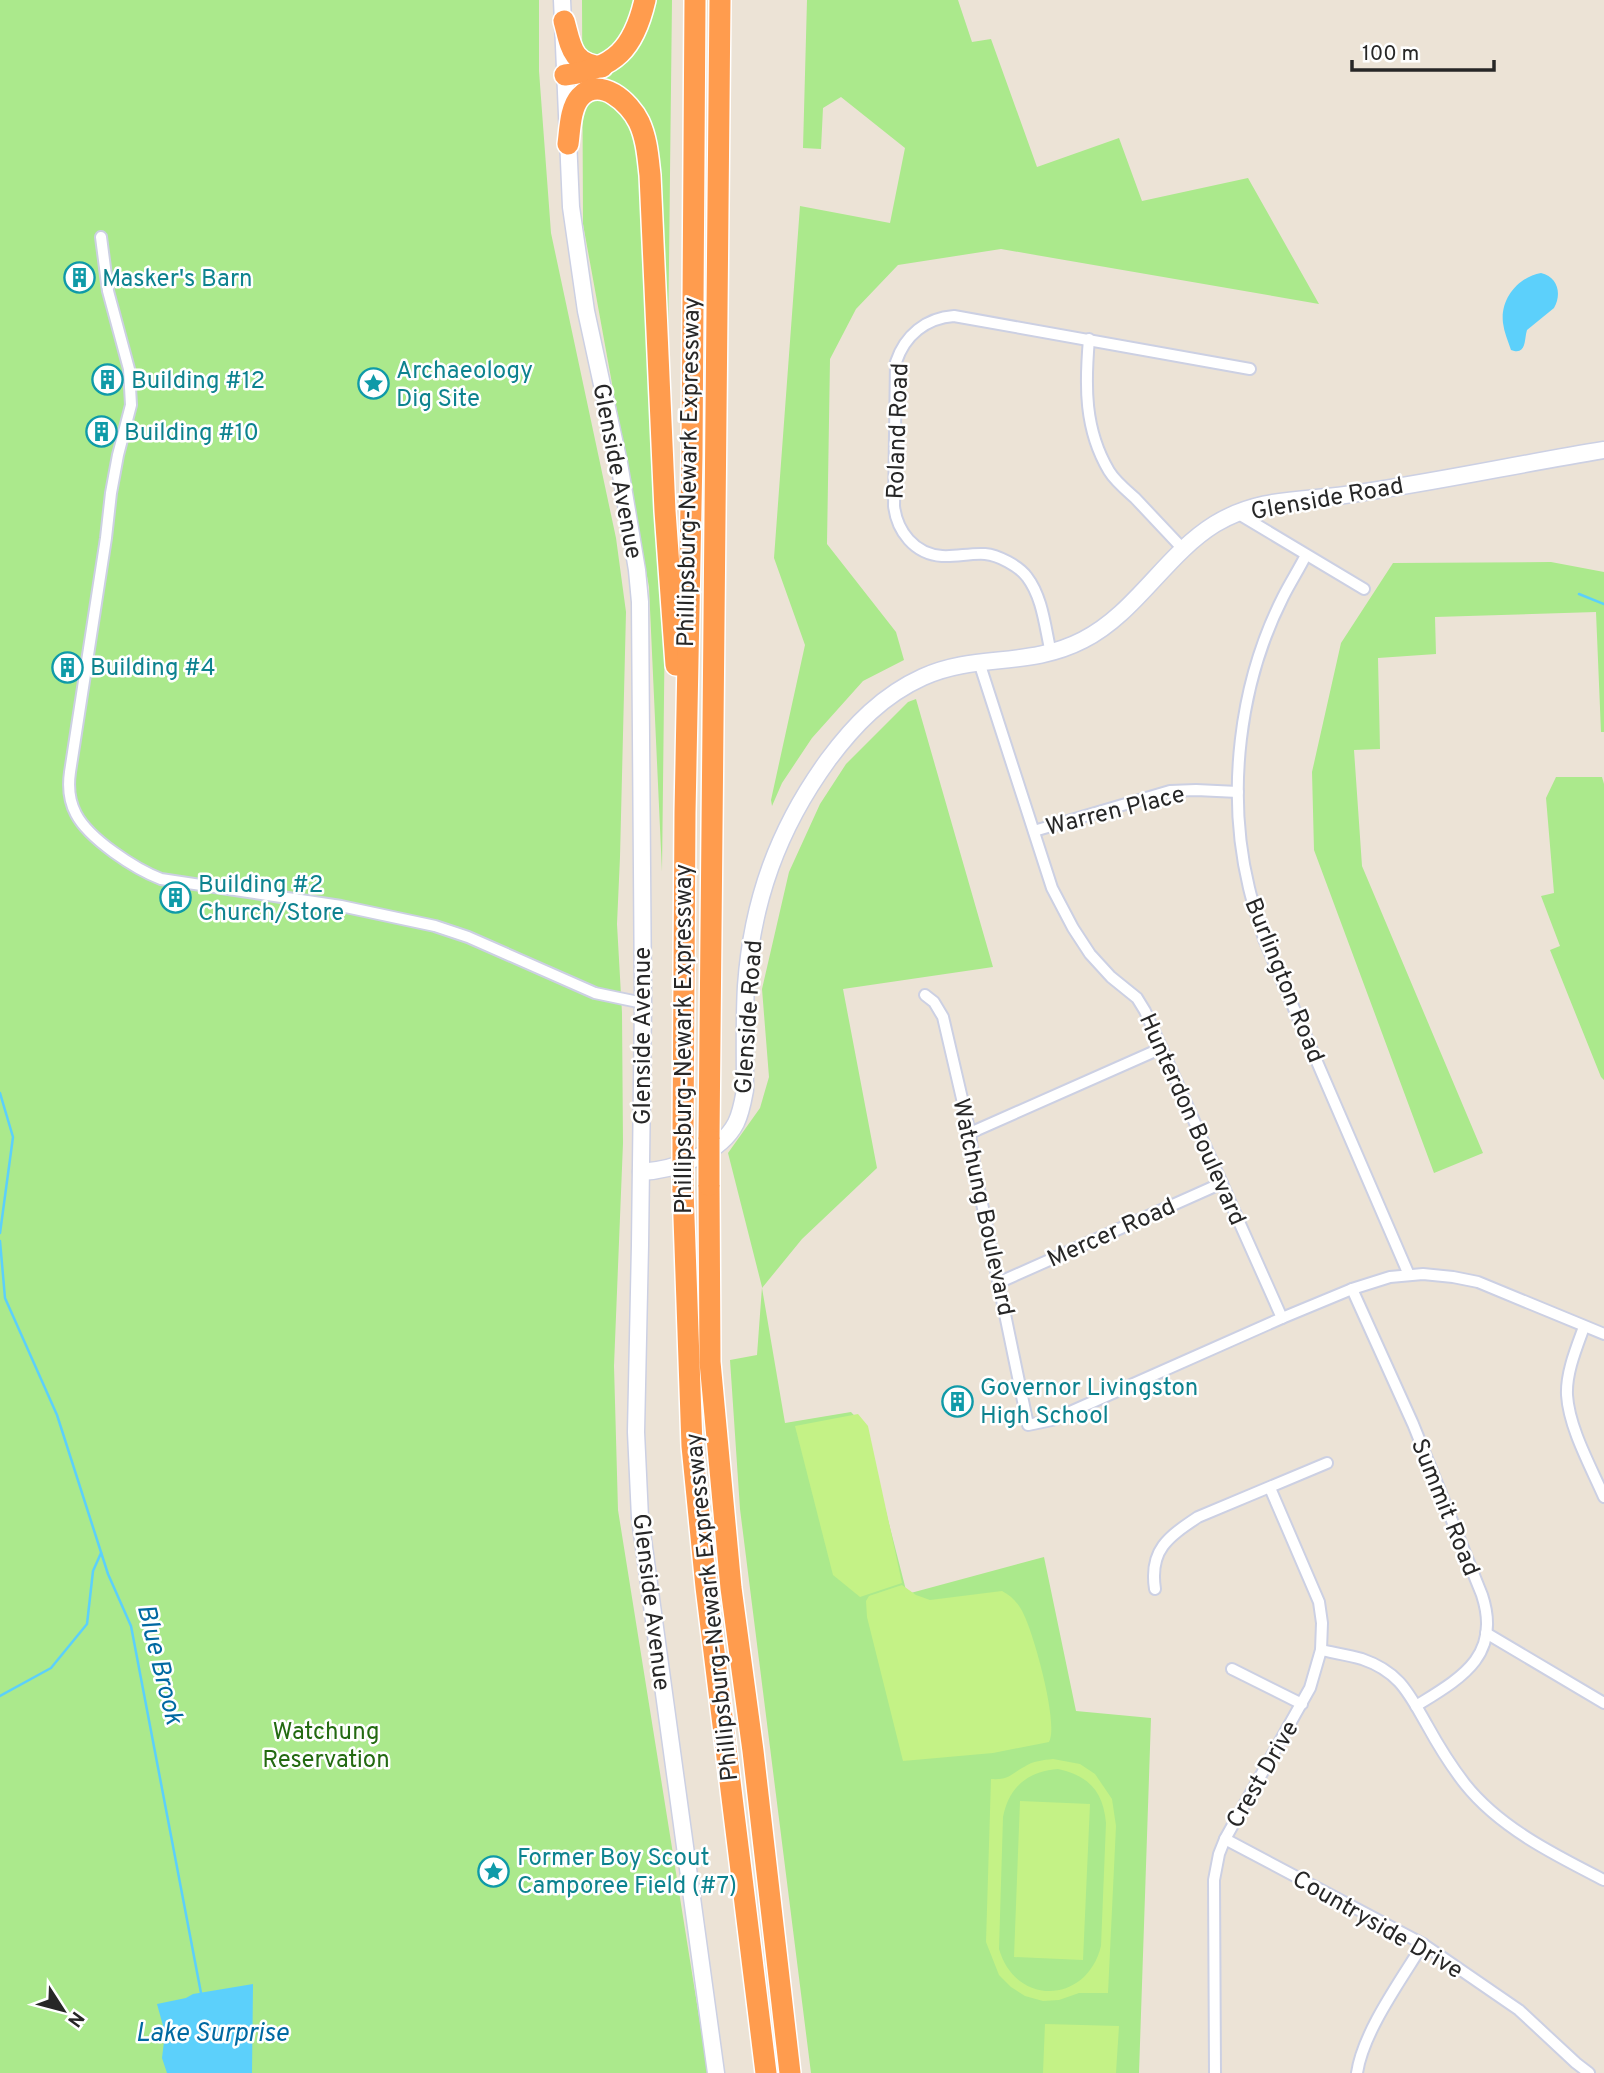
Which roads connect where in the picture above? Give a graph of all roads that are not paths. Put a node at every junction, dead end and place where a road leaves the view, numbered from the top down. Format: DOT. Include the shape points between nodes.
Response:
graph roads {
  1 [pos="645,0"];
  2 [pos="695,0"];
  3 [pos="720,0"];
  4 [pos="563,11"];
  5 [pos="602,66"];
  6 [pos="565,80"];
  7 [pos="600,89"];
  8 [pos="568,144"];
  9 [pos="101,237"];
  10 [pos="1089,339"];
  11 [pos="1250,369"];
  12 [pos="1604,450"];
  13 [pos="1237,513"];
  14 [pos="1183,549"];
  15 [pos="1306,555"];
  16 [pos="1364,589"];
  17 [pos="1051,653"];
  18 [pos="979,662"];
  19 [pos="1238,792"];
  20 [pos="685,813"];
  21 [pos="1034,831"];
  22 [pos="925,995"];
  23 [pos="643,1003"];
  24 [pos="1162,1048"];
  25 [pos="970,1133"];
  26 [pos="641,1172"];
  27 [pos="1222,1183"];
  28 [pos="1409,1275"];
  29 [pos="1000,1282"];
  30 [pos="1352,1289"];
  31 [pos="1282,1318"];
  32 [pos="1584,1327"];
  33 [pos="1604,1334"];
  34 [pos="1327,1463"];
  35 [pos="1270,1488"];
  36 [pos="1604,1497"];
  37 [pos="1155,1588"];
  38 [pos="1486,1633"];
  39 [pos="1321,1650"];
  40 [pos="1232,1669"];
  41 [pos="1604,1703"];
  42 [pos="1302,1704"];
  43 [pos="1416,1706"];
  44 [pos="1225,1839"];
  45 [pos="1604,1880"];
  46 [pos="1423,1944"];
  47 [pos="716,2073"];
  48 [pos="766,2073"];
  49 [pos="790,2073"];
  50 [pos="1216,2073"];
  51 [pos="1357,2073"];
  52 [pos="1589,2073"];
  1 -- 5 [label="highway" via="630,41"];
  2 -- 20 [label="highway, Phillipsburg-Newark Expressway"];
  3 -- 49 [label="highway, Phillipsburg-Newark Expressway, bridge" via="710,1362 731,1588"];
  4 -- 5 [label="highway" via="579,60"];
  4 -- 6 [label="main road, Glenside Avenue"];
  5 -- 6 [label="highway"];
  6 -- 7 [label="highway"];
  6 -- 8 [label="main road, Glenside Avenue"];
  7 -- 8 [label="highway" via="587,92 576,103"];
  7 -- 20 [label="highway" via="625,103 638,120 650,175"];
  8 -- 23 [label="main road, Glenside Avenue" via="571,208 586,310 619,463 640,602"];
  9 -- 23 [label="street" via="108,291 129,369 131,405 111,493 70,772 70,796 81,822 125,860 161,879 341,906 435,926 595,993"];
  10 -- 11 [label="street, Roland Road"];
  10 -- 14 [label="street" via="1087,411 1101,456 1110,473"];
  10 -- 17 [label="street, Roland Road" via="948,317 914,332 896,362 894,506 902,532 917,548 934,555 986,554 1022,572 1038,596"];
  12 -- 13 [label="main road, Glenside Road" via="1345,495 1274,501"];
  13 -- 14 [label="main road, Glenside Road"];
  13 -- 15 [label="street"];
  14 -- 17 [label="main road, Glenside Road" via="1107,626"];
  15 -- 16 [label="street"];
  15 -- 19 [label="street, Burlington Road" via="1282,598 1257,666 1239,754"];
  17 -- 18 [label="main road, Glenside Road"];
  18 -- 21 [label="street, Hunterdon Boulevard"];
  18 -- 26 [label="main road, Glenside Road" via="949,667 900,688 855,726 818,775 777,847 765,878 746,987 745,1090 736,1123 726,1136 689,1162"];
  19 -- 21 [label="street, Warren Place" via="1170,791"];
  19 -- 28 [label="street, Burlington Road" via="1241,844 1264,939"];
  20 -- 48 [label="highway, Phillipsburg-Newark Expressway, bridge" via="683,1189 692,1446"];
  21 -- 24 [label="street, Hunterdon Boulevard" via="1052,888 1073,928 1097,962 1137,998"];
  22 -- 25 [label="street, Watchung Boulevard" via="943,1017"];
  23 -- 26 [label="main road, Glenside Avenue"];
  24 -- 25 [label="street"];
  24 -- 27 [label="street, Hunterdon Boulevard"];
  25 -- 29 [label="street, Watchung Boulevard"];
  26 -- 47 [label="main road, Glenside Avenue" via="636,1432 640,1518"];
  27 -- 29 [label="street, Mercer Road"];
  27 -- 31 [label="street, Hunterdon Boulevard"];
  28 -- 30 [label="street"];
  28 -- 32 [label="street" via="1478,1282"];
  29 -- 31 [label="street, Watchung Boulevard" via="1028,1425 1052,1420"];
  30 -- 31 [label="street"];
  30 -- 38 [label="street, Summit Road" via="1482,1595"];
  32 -- 33 [label="street"];
  32 -- 36 [label="street" via="1572,1360 1567,1394 1571,1419"];
  34 -- 35 [label="street"];
  35 -- 37 [label="street" via="1198,1517 1165,1541 1154,1562"];
  35 -- 39 [label="street, Crest Drive" via="1319,1602"];
  38 -- 41 [label="street"];
  38 -- 43 [label="street, Summit Road" via="1479,1655 1465,1674"];
  39 -- 42 [label="street, Crest Drive"];
  39 -- 43 [label="street" via="1364,1660 1387,1672 1401,1682"];
  40 -- 42 [label="street"];
  42 -- 44 [label="street, Crest Drive"];
  43 -- 45 [label="street" via="1465,1784 1486,1805 1517,1832"];
  44 -- 46 [label="street, Countryside Drive"];
  44 -- 50 [label="street, Crest Drive" via="1214,1881"];
  46 -- 51 [label="street" via="1367,2038"];
  46 -- 52 [label="street, Countryside Drive" via="1519,2010"];
}
